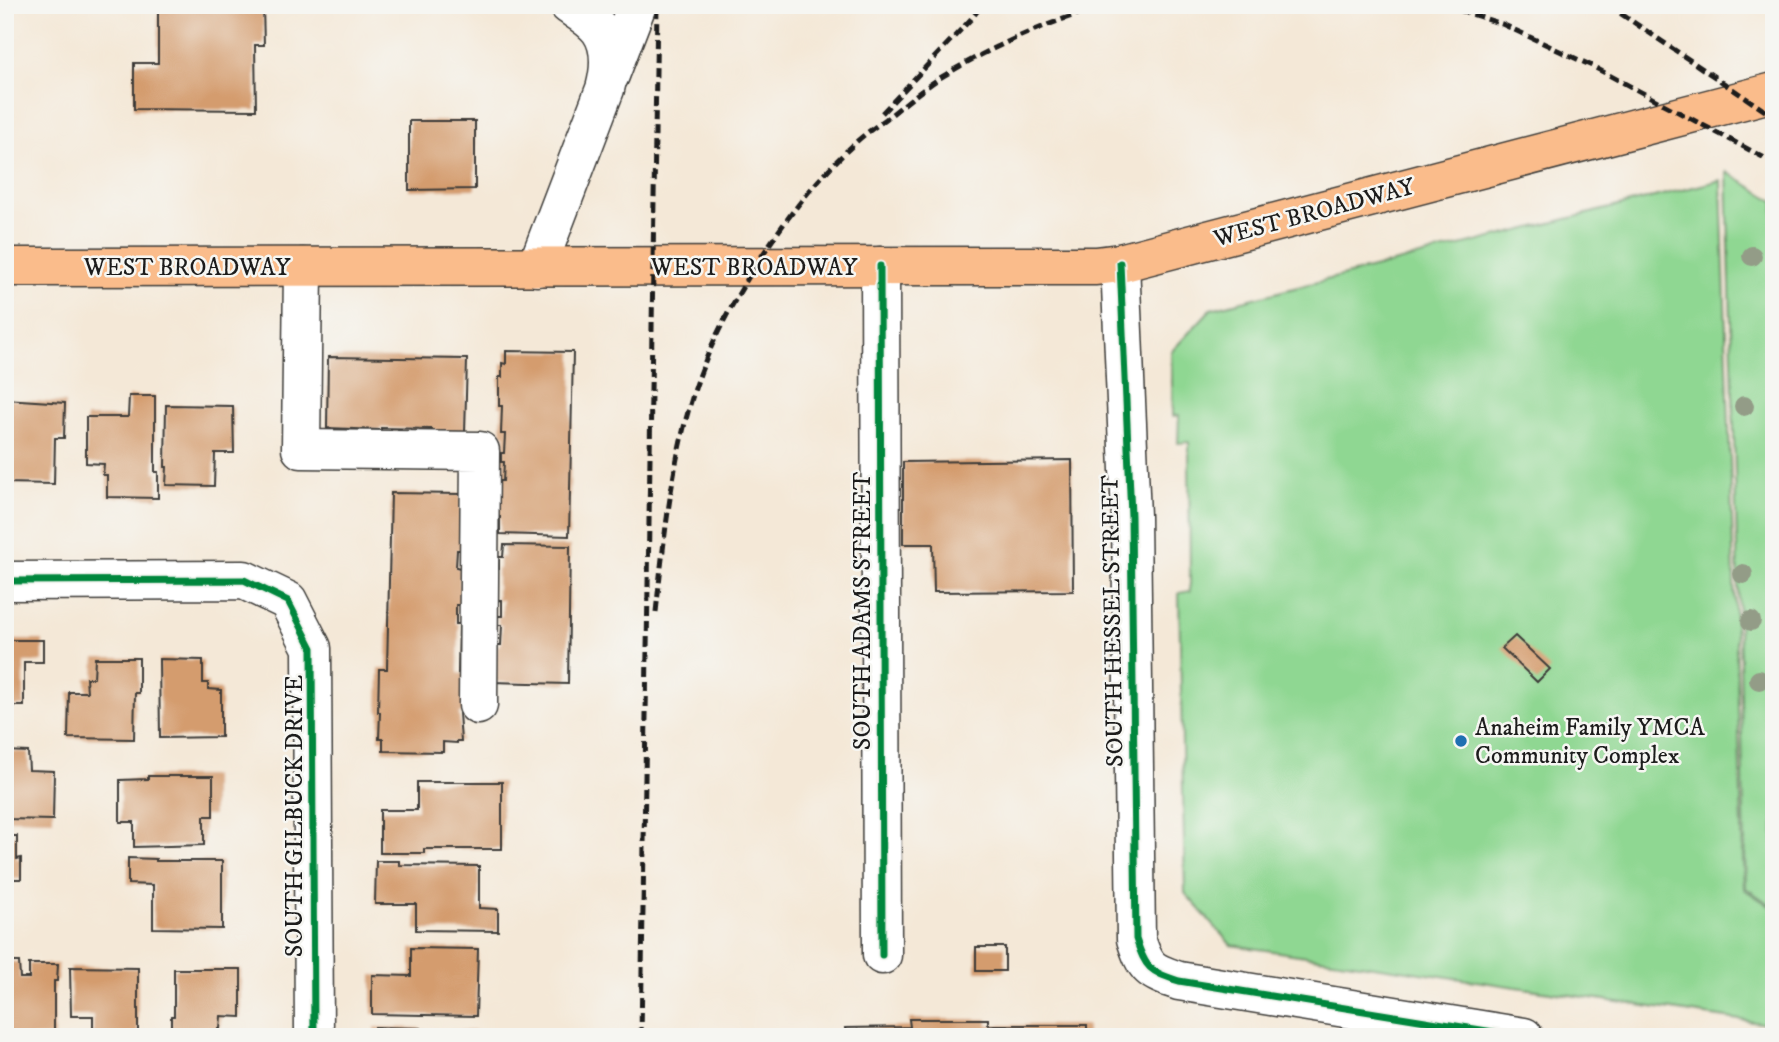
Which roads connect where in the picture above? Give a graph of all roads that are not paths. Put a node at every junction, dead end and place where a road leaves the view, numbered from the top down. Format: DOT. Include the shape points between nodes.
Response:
graph roads {
  1 [pos="569,5"];
  2 [pos="637,5"];
  3 [pos="607,74"];
  4 [pos="1774,92"];
  5 [pos="1120,263"];
  6 [pos="5,267"];
  7 [pos="303,267"];
  8 [pos="537,267"];
  9 [pos="880,267"];
  10 [pos="5,581"];
  11 [pos="478,705"];
  12 [pos="883,955"];
  13 [pos="1465,1032"];
  14 [pos="314,1037"];
  15 [pos="1524,1037"];
  1 -- 3 [label="street" via="600,29 606,43"];
  2 -- 3 [label="street"];
  3 -- 8 [label="street"];
  4 -- 5 [label="main road, WEST BROADWAY"];
  5 -- 9 [label="main road, WEST BROADWAY"];
  5 -- 13 [label="street, SOUTH HESSEL STREET" via="1131,516 1136,939 1142,958 1155,973 1179,981"];
  6 -- 7 [label="main road, WEST BROADWAY"];
  7 -- 8 [label="main road, WEST BROADWAY"];
  7 -- 11 [label="street" via="300,449 480,451"];
  8 -- 9 [label="main road, WEST BROADWAY"];
  9 -- 12 [label="street, SOUTH ADAMS STREET"];
  10 -- 14 [label="street, SOUTH GILBUCK DRIVE" via="244,580 288,601 312,648"];
  13 -- 15 [label="street"];
}
